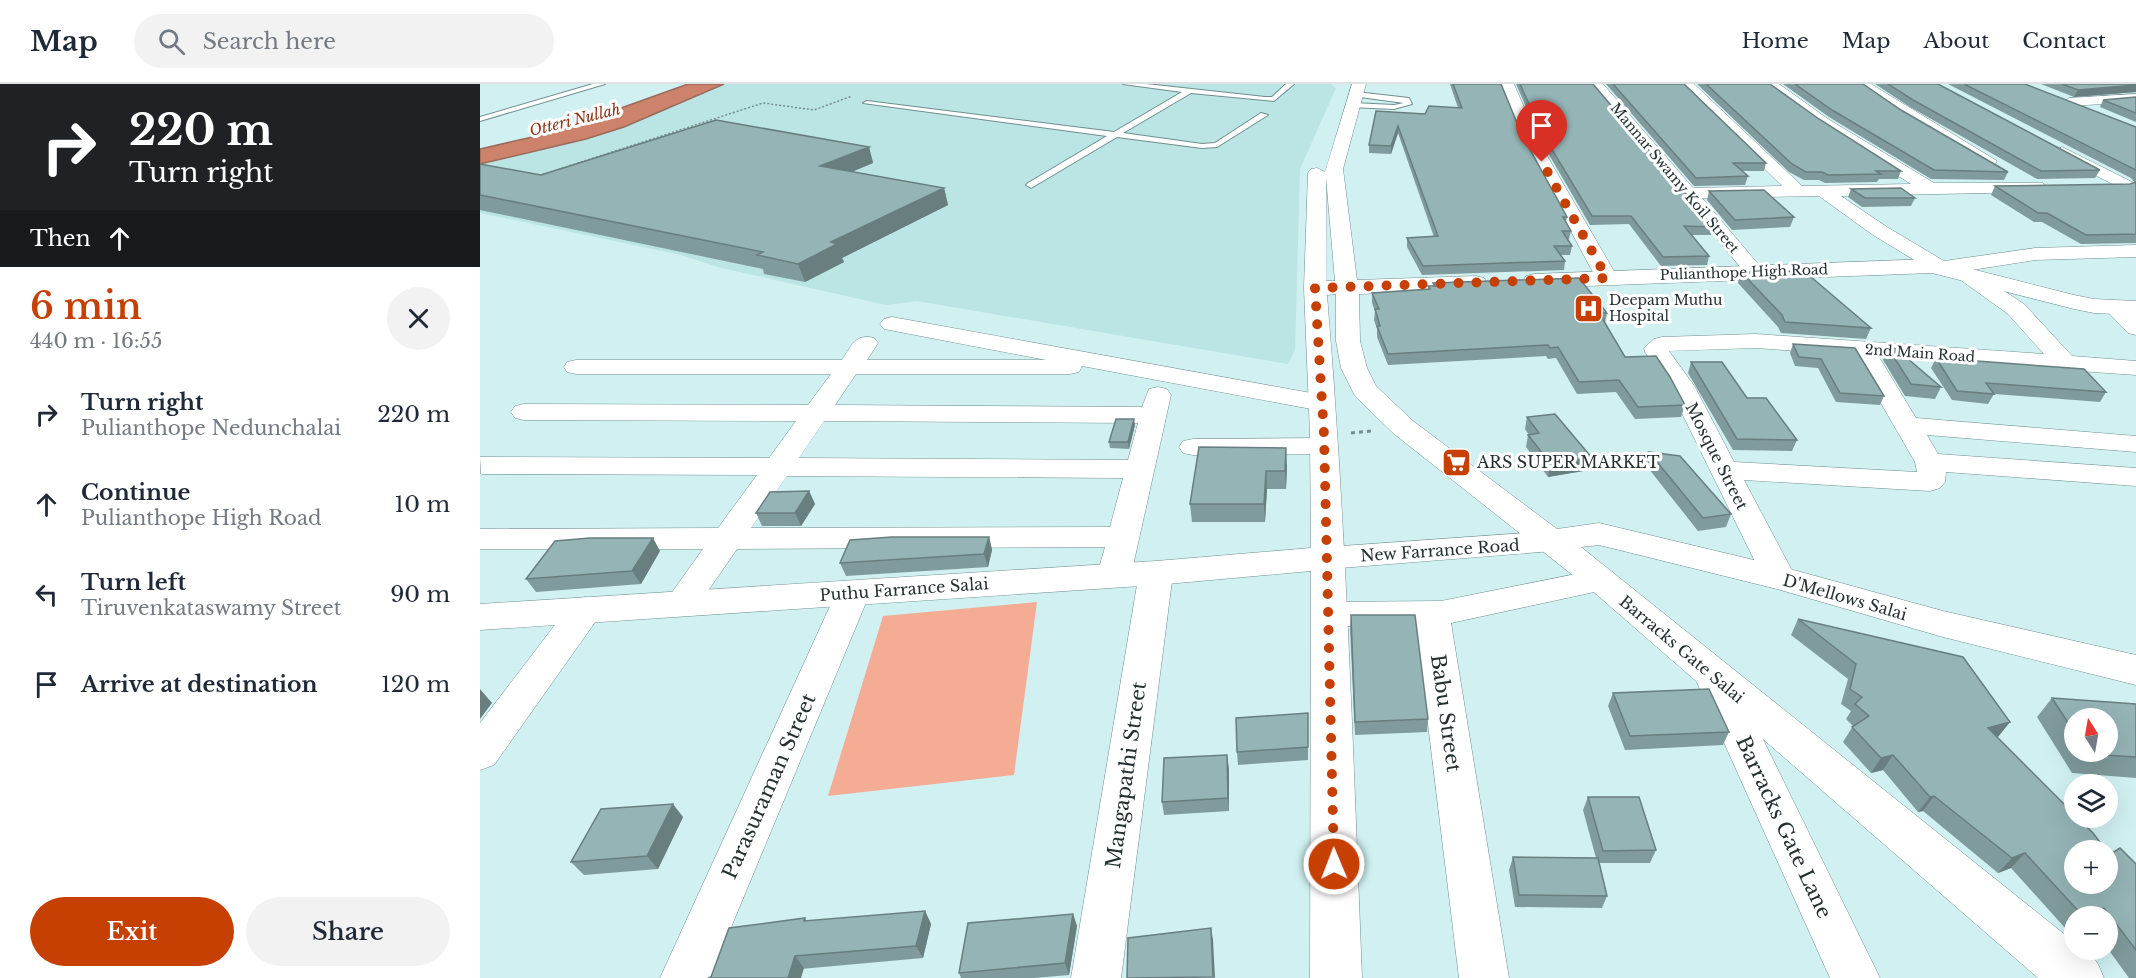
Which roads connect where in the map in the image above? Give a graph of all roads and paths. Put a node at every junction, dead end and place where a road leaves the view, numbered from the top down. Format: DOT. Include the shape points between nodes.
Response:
graph roads {
  1 [pos="602,84"];
  2 [pos="1127,84"];
  3 [pos="1290,84"];
  4 [pos="1507,84"];
  5 [pos="1596,84"];
  6 [pos="1686,84"];
  7 [pos="1770,84"];
  8 [pos="1862,84"];
  9 [pos="1354,89"];
  10 [pos="1189,91"];
  11 [pos="856,95"];
  12 [pos="2051,95"];
  13 [pos="2136,98"];
  14 [pos="2069,102"];
  15 [pos="867,103"];
  16 [pos="2098,114"];
  17 [pos="1264,116"];
  18 [pos="480,119"];
  19 [pos="1114,135"];
  20 [pos="2044,142"];
  21 [pos="525,180"];
  22 [pos="1031,185"];
  23 [pos="2091,186"];
  24 [pos="2034,187"];
  25 [pos="2057,187"];
  26 [pos="2131,188"];
  27 [pos="1931,189"];
  28 [pos="1823,191"];
  29 [pos="1798,192"];
  30 [pos="1687,193"];
  31 [pos="2136,251"];
  32 [pos="1941,267"];
  33 [pos="1754,271"];
  34 [pos="1965,274"];
  35 [pos="1607,278"];
  36 [pos="1331,288"];
  37 [pos="2125,308"];
  38 [pos="892,324"];
  39 [pos="2136,328"];
  40 [pos="866,343"];
  41 [pos="1668,343"];
  42 [pos="1862,349"];
  43 [pos="2065,363"];
  44 [pos="576,367"];
  45 [pos="849,367"];
  46 [pos="1070,367"];
  47 [pos="2136,368"];
  48 [pos="524,412"];
  49 [pos="816,414"];
  50 [pos="1908,425"];
  51 [pos="1402,427"];
  52 [pos="1323,428"];
  53 [pos="2136,444"];
  54 [pos="1193,447"];
  55 [pos="1929,462"];
  56 [pos="481,465"];
  57 [pos="778,467"];
  58 [pos="1140,469"];
  59 [pos="1724,470"];
  60 [pos="2136,477"];
  61 [pos="1122,537"];
  62 [pos="480,539"];
  63 [pos="727,539"];
  64 [pos="1553,541"];
  65 [pos="1328,558"];
  66 [pos="1156,573"];
  67 [pos="1114,575"];
  68 [pos="1779,578"];
  69 [pos="1601,579"];
  70 [pos="853,593"];
  71 [pos="682,602"];
  72 [pos="586,609"];
  73 [pos="1441,613"];
  74 [pos="1329,614"];
  75 [pos="480,616"];
  76 [pos="2136,670"];
  77 [pos="1713,676"];
  78 [pos="480,753"];
  79 [pos="685,978"];
  80 [pos="1096,978"];
  81 [pos="1336,978"];
  82 [pos="1484,978"];
  83 [pos="1855,978"];
  84 [pos="2078,978"];
  1 -- 18 [label="lane"];
  2 -- 10 [label="lane"];
  3 -- 10 [label="lane" via="1274,99"];
  4 -- 35 [label="street" via="1531,142"];
  5 -- 30 [label="street, Mannar Swamy Koil Street"];
  6 -- 29 [label="street"];
  7 -- 27 [label="street"];
  8 -- 24 [label="street"];
  9 -- 9 [label="lane" via="1399,98 1408,104 1394,107"];
  9 -- 36 [label="main road" via="1334,169"];
  9 -- 36 [label="main road" via="1317,167"];
  10 -- 19 [label="lane"];
  11 -- 21 [label="path" via="814,110 763,103"];
  12 -- 14 [label="street"];
  13 -- 14 [label="street"];
  14 -- 16 [label="street"];
  15 -- 19 [label="lane"];
  17 -- 19 [label="lane" via="1217,145"];
  19 -- 22 [label="lane"];
  20 -- 26 [label="street"];
  23 -- 26 [label="street"];
  24 -- 25 [label="street"];
  24 -- 27 [label="street"];
  27 -- 28 [label="street"];
  28 -- 29 [label="street"];
  28 -- 32 [label="street"];
  29 -- 30 [label="street"];
  30 -- 33 [label="street, Mannar Swamy Koil Street"];
  31 -- 32 [label="street" via="2035,254"];
  32 -- 33 [label="main road, Pulianthope High Road"];
  32 -- 34 [label="main road, Pulianthope High Road"];
  33 -- 35 [label="main road, Pulianthope High Road"];
  34 -- 37 [label="main road, Pulianthope High Road" via="2074,302"];
  34 -- 43 [label="street" via="2016,309"];
  35 -- 36 [label="main road, Pulianthope High Road"];
  36 -- 51 [label="main road, Barracks Gate Salai" via="1354,368 1365,390"];
  36 -- 52 [label="main road"];
  37 -- 39 [label="street"];
  38 -- 52 [label="street"];
  40 -- 45 [label="street"];
  41 -- 42 [label="street, 2nd Main Road" via="1756,341"];
  41 -- 59 [label="street, Mosque Street" via="1656,348 1657,352 1682,387"];
  42 -- 43 [label="street, 2nd Main Road"];
  42 -- 50 [label="street"];
  43 -- 47 [label="street, 2nd Main Road"];
  44 -- 45 [label="street"];
  45 -- 46 [label="street"];
  45 -- 49 [label="street"];
  48 -- 49 [label="street"];
  49 -- 57 [label="street"];
  49 -- 58 [label="street" via="1156,402"];
  50 -- 53 [label="street"];
  50 -- 55 [label="street"];
  51 -- 52 [label="path"];
  51 -- 64 [label="main road, Barracks Gate Salai"];
  52 -- 54 [label="street"];
  52 -- 65 [label="main road"];
  55 -- 59 [label="street" via="1930,482"];
  55 -- 60 [label="street"];
  56 -- 57 [label="street"];
  57 -- 58 [label="street"];
  57 -- 63 [label="street"];
  58 -- 61 [label="street"];
  59 -- 68 [label="street, Mosque Street"];
  61 -- 63 [label="street"];
  61 -- 67 [label="street"];
  62 -- 63 [label="street"];
  63 -- 71 [label="street"];
  64 -- 65 [label="street, New Farrance Road"];
  64 -- 68 [label="main road, D'Mellows Salai" via="1599,534"];
  64 -- 69 [label="main road, Barracks Gate Salai"];
  65 -- 66 [label="main road, Puthu Farrance Salai"];
  65 -- 74 [label="main road"];
  66 -- 67 [label="main road, Puthu Farrance Salai"];
  66 -- 80 [label="street, Mangapathi Street"];
  67 -- 70 [label="main road, Puthu Farrance Salai"];
  68 -- 76 [label="main road, D'Mellows Salai" via="1943,624"];
  69 -- 73 [label="street"];
  69 -- 77 [label="main road, Barracks Gate Salai"];
  70 -- 71 [label="main road, Puthu Farrance Salai"];
  70 -- 79 [label="street, Parasuraman Street"];
  71 -- 72 [label="main road, Puthu Farrance Salai"];
  72 -- 75 [label="main road, Puthu Farrance Salai"];
  72 -- 78 [label="street"];
  73 -- 74 [label="street"];
  73 -- 82 [label="street, Babu Street" via="1433,619 1433,627"];
  74 -- 81 [label="main road"];
  77 -- 83 [label="street, Barracks Gate Lane"];
  77 -- 84 [label="main road, Barracks Gate Salai"];
}
